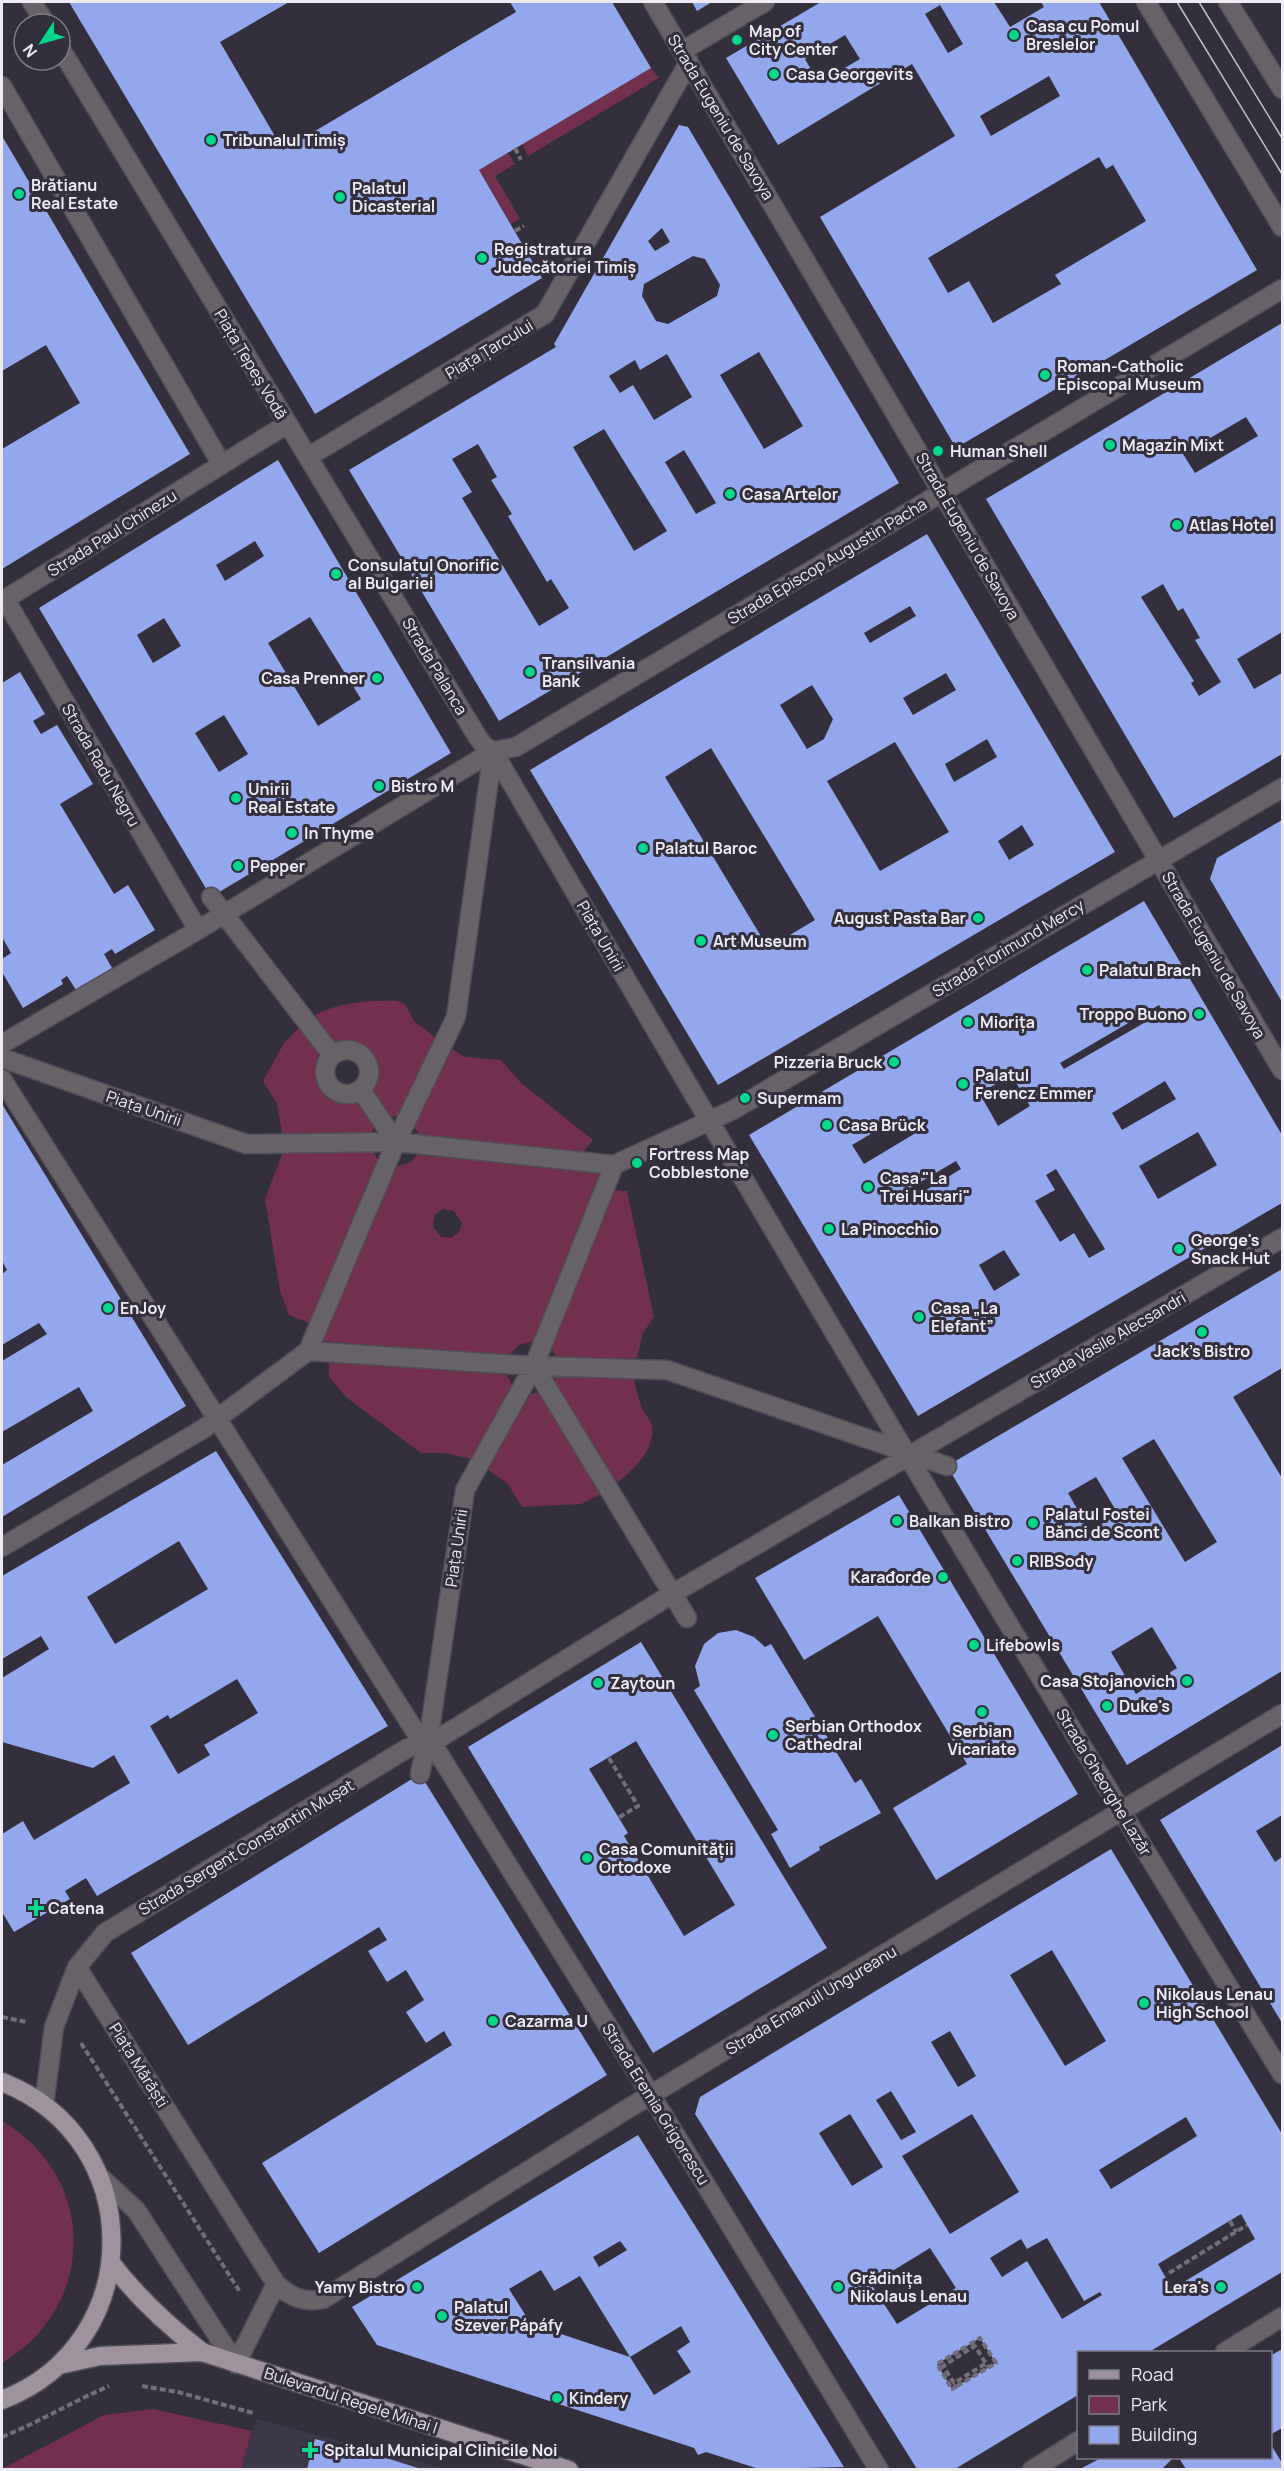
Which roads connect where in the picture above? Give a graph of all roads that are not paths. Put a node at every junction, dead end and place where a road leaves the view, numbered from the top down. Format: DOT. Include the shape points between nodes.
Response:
graph roads {
  1 [pos="653,2"];
  2 [pos="765,2"];
  3 [pos="1146,2"];
  4 [pos="1228,2"];
  5 [pos="685,57"];
  6 [pos="72,68"];
  7 [pos="2,86"];
  8 [pos="1282,89"];
  9 [pos="1282,227"];
  10 [pos="1282,289"];
  11 [pos="287,424"];
  12 [pos="308,457"];
  13 [pos="222,465"];
  14 [pos="942,492"];
  15 [pos="3,600"];
  16 [pos="493,751"];
  17 [pos="1282,788"];
  18 [pos="1159,860"];
  19 [pos="211,897"];
  20 [pos="224,914"];
  21 [pos="198,930"];
  22 [pos="2,1044"];
  23 [pos="332,1055"];
  24 [pos="2,1058"];
  25 [pos="1282,1070"];
  26 [pos="2,1079"];
  27 [pos="361,1090"];
  28 [pos="708,1121"];
  29 [pos="396,1142"];
  30 [pos="614,1165"];
  31 [pos="1282,1238"];
  32 [pos="308,1351"];
  33 [pos="534,1366"];
  34 [pos="209,1425"];
  35 [pos="909,1455"];
  36 [pos="947,1466"];
  37 [pos="929,1488"];
  38 [pos="2,1547"];
  39 [pos="672,1594"];
  40 [pos="687,1618"];
  41 [pos="1282,1714"];
  42 [pos="425,1747"];
  43 [pos="420,1774"];
  44 [pos="1122,1812"];
  45 [pos="77,1967"];
  46 [pos="1282,2074"];
  47 [pos="2,2082"];
  48 [pos="651,2096"];
  49 [pos="44,2105"];
  50 [pos="98,2175"];
  51 [pos="111,2263"];
  52 [pos="276,2284"];
  53 [pos="341,2288"];
  54 [pos="1282,2317"];
  55 [pos="1227,2351"];
  56 [pos="202,2352"];
  57 [pos="236,2364"];
  58 [pos="58,2365"];
  59 [pos="2,2400"];
  60 [pos="1077,2442"];
  61 [pos="569,2469"];
  62 [pos="879,2469"];
  63 [pos="1032,2469"];
  1 -- 5 [label="street, Strada Eugeniu de Savoya"];
  2 -- 5 [label="street"];
  3 -- 9 [label="street"];
  4 -- 8 [label="street"];
  5 -- 12 [label="street, Piața Țarcului" via="544,314"];
  5 -- 14 [label="street, Strada Eugeniu de Savoya"];
  6 -- 11 [label="street, Piața Țepeș Vodă"];
  7 -- 13 [label="street"];
  10 -- 14 [label="street, Strada Episcop Augustin Pacha"];
  11 -- 12 [label="street, Strada Palanca"];
  11 -- 13 [label="street, Piața Țepeș Vodă"];
  12 -- 16 [label="street, Strada Palanca" via="477,736"];
  13 -- 15 [label="street, Strada Paul Chinezu"];
  14 -- 16 [label="street, Strada Episcop Augustin Pacha" via="516,747"];
  14 -- 18 [label="street, Strada Eugeniu de Savoya"];
  15 -- 21 [label="street, Strada Radu Negru"];
  16 -- 20 [label="street"];
  16 -- 28 [label="street, Piața Unirii"];
  16 -- 29 [label="street" via="456,1017"];
  17 -- 18 [label="street, Strada Florimund Mercy"];
  18 -- 25 [label="street, Strada Eugeniu de Savoya"];
  18 -- 28 [label="street, Strada Florimund Mercy" via="733,1110"];
  19 -- 20 [label="street"];
  20 -- 21 [label="street"];
  20 -- 23 [label="street"];
  21 -- 22 [label="street"];
  23 -- 27 [label="street" via="325,1075 332,1089 346,1094"];
  23 -- 27 [label="street" via="346,1049 365,1058 369,1079"];
  24 -- 29 [label="street, Piața Unirii" via="246,1144"];
  26 -- 34 [label="street"];
  27 -- 29 [label="street"];
  28 -- 30 [label="street"];
  28 -- 35 [label="street, Piața Unirii"];
  29 -- 30 [label="street, Piața Unirii"];
  29 -- 32 [label="street"];
  30 -- 33 [label="street, Piața Unirii"];
  31 -- 35 [label="street, Strada Vasile Alecsandri"];
  32 -- 33 [label="street"];
  32 -- 34 [label="street"];
  33 -- 35 [label="street" via="667,1370"];
  33 -- 39 [label="street"];
  33 -- 42 [label="street, Piața Unirii" via="465,1490"];
  34 -- 38 [label="street"];
  34 -- 42 [label="street"];
  35 -- 36 [label="street"];
  35 -- 37 [label="street, Piața Unirii"];
  35 -- 39 [label="street"];
  37 -- 44 [label="street, Strada Gheorghe Lazăr"];
  39 -- 40 [label="street"];
  39 -- 42 [label="street"];
  41 -- 44 [label="street, Strada Emanuil Ungureanu"];
  42 -- 43 [label="street, Piața Unirii"];
  42 -- 45 [label="street, Strada Sergent Constantin Mușat" via="417,1744 406,1749 115,1926"];
  42 -- 48 [label="street, Strada Eremia Grigorescu" via="437,1751 445,1760"];
  44 -- 46 [label="street, Strada Gheorghe Lazăr"];
  44 -- 48 [label="street, Strada Emanuil Ungureanu"];
  45 -- 49 [label="street" via="54,2027"];
  45 -- 52 [label="street, Piața Mărăști"];
  47 -- 49 [label="main road"];
  48 -- 53 [label="street, Strada Emanuil Ungureanu"];
  48 -- 62 [label="street, Strada Eremia Grigorescu"];
  49 -- 50 [label="main road" via="76,2137"];
  50 -- 51 [label="main road" via="111,2217"];
  50 -- 57 [label="street" via="136,2210"];
  51 -- 56 [label="main road, Bulevardul Regele Mihai I" via="134,2294"];
  51 -- 58 [label="main road" via="93,2319 78,2344"];
  52 -- 53 [label="street, Piața Mărăști" via="288,2294 312,2301"];
  52 -- 57 [label="street"];
  54 -- 55 [label="street"];
  56 -- 57 [label="main road, Bulevardul Regele Mihai I"];
  56 -- 58 [label="main road, Bulevardul Regele Mihai I" via="100,2356"];
  57 -- 61 [label="main road, Bulevardul Regele Mihai I"];
  58 -- 59 [label="main road" via="37,2382"];
  60 -- 63 [label="street"];
}
